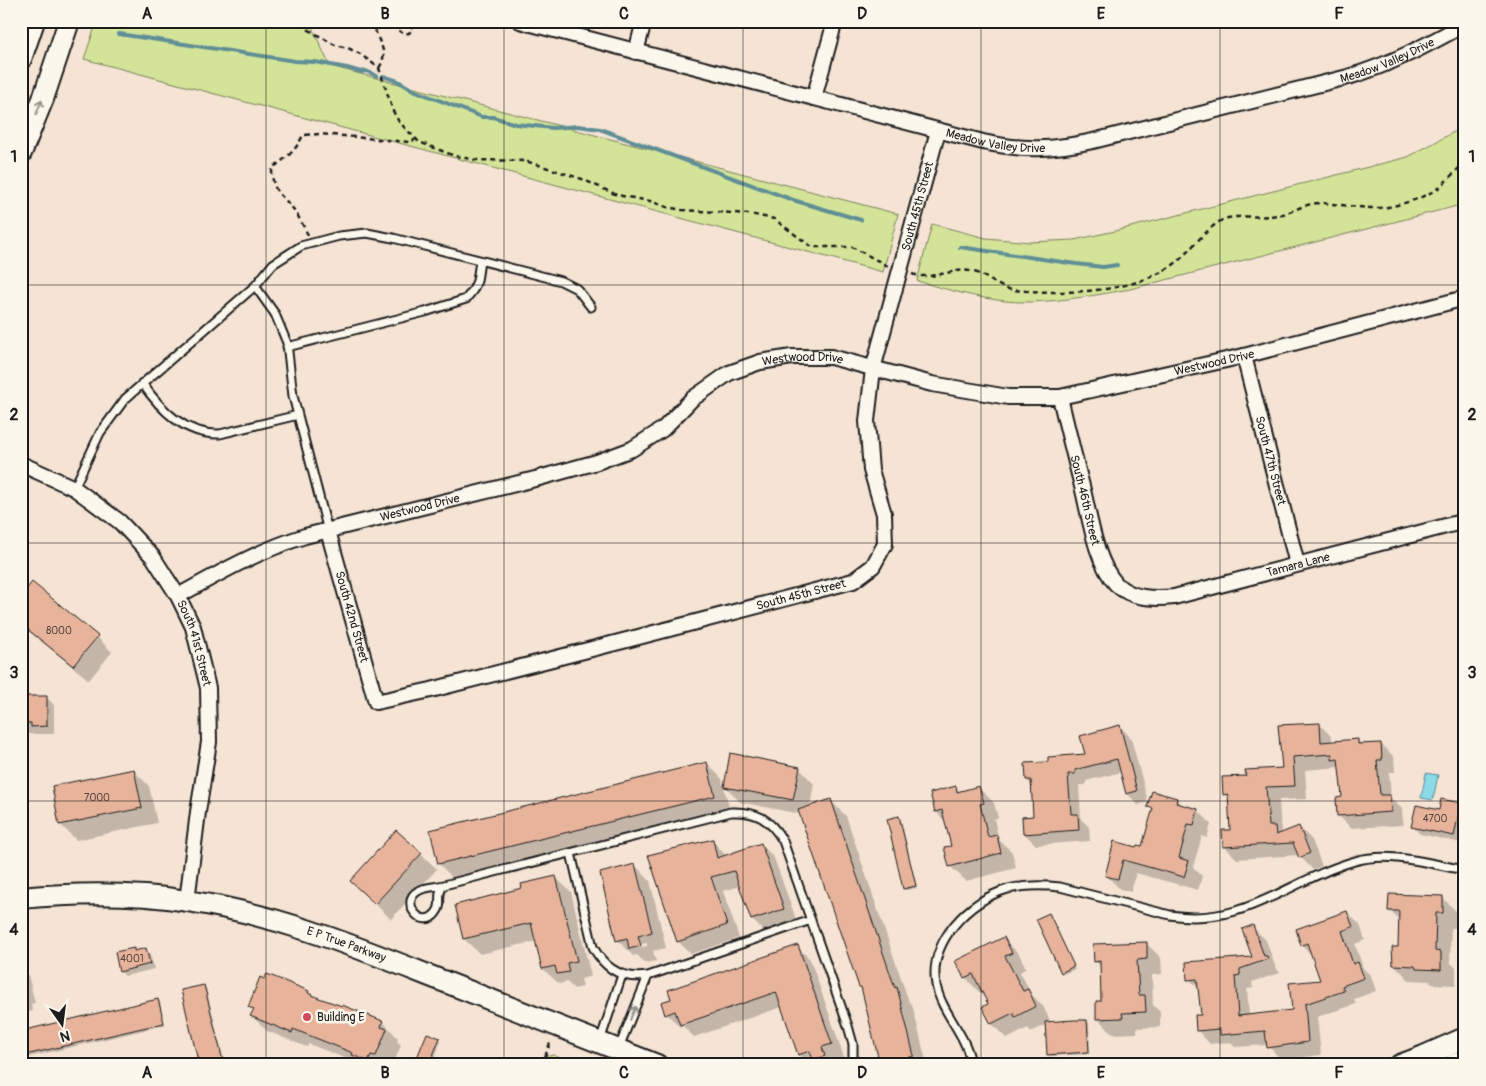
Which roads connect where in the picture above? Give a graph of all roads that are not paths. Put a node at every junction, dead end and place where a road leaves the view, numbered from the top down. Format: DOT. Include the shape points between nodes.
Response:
graph roads {
  1 [pos="34,21"];
  2 [pos="70,21"];
  3 [pos="520,21"];
  4 [pos="644,21"];
  5 [pos="835,21"];
  6 [pos="1465,24"];
  7 [pos="636,52"];
  8 [pos="21,59"];
  9 [pos="814,98"];
  10 [pos="938,131"];
  11 [pos="21,152"];
  12 [pos="480,261"];
  13 [pos="255,286"];
  14 [pos="1465,298"];
  15 [pos="591,307"];
  16 [pos="287,347"];
  17 [pos="1244,356"];
  18 [pos="873,369"];
  19 [pos="142,383"];
  20 [pos="1060,397"];
  21 [pos="298,415"];
  22 [pos="21,464"];
  23 [pos="74,488"];
  24 [pos="1465,521"];
  25 [pos="328,530"];
  26 [pos="1296,564"];
  27 [pos="1130,593"];
  28 [pos="178,596"];
  29 [pos="376,702"];
  30 [pos="571,853"];
  31 [pos="1465,870"];
  32 [pos="444,885"];
  33 [pos="21,898"];
  34 [pos="187,901"];
  35 [pos="811,920"];
  36 [pos="622,975"];
  37 [pos="648,976"];
  38 [pos="1465,1038"];
  39 [pos="599,1043"];
  40 [pos="618,1050"];
  41 [pos="1465,1060"];
  42 [pos="657,1065"];
  43 [pos="853,1065"];
  44 [pos="971,1065"];
  45 [pos="1400,1065"];
  46 [pos="1453,1065"];
  1 -- 8 [label="main road"];
  11 -- 2 [label="main road, one-way"];
  3 -- 7 [label="street, Meadow Valley Drive"];
  4 -- 7 [label="street"];
  5 -- 9 [label="street"];
  6 -- 10 [label="street, Meadow Valley Drive" via="1378,68 1093,142 1032,150"];
  7 -- 9 [label="street, Meadow Valley Drive"];
  9 -- 10 [label="street, Meadow Valley Drive"];
  10 -- 18 [label="street, South 45th Street"];
  12 -- 13 [label="lane" via="367,233 338,236 301,246 273,264"];
  12 -- 15 [label="lane" via="561,281 578,289"];
  12 -- 16 [label="lane" via="477,281 466,299"];
  13 -- 16 [label="lane" via="281,326"];
  13 -- 19 [label="lane"];
  14 -- 17 [label="street, Westwood Drive"];
  16 -- 21 [label="lane"];
  17 -- 20 [label="street, Westwood Drive"];
  17 -- 26 [label="street, South 47th Street"];
  18 -- 20 [label="street, Westwood Drive" via="932,384 1008,397"];
  18 -- 25 [label="street, Westwood Drive" via="831,357 792,357 760,362 730,374 692,400 663,429 632,449 539,478"];
  18 -- 29 [label="street, South 45th Street" via="867,421 871,470 884,514 885,544 873,566 853,580 614,644"];
  19 -- 21 [label="lane" via="170,417 208,435"];
  19 -- 23 [label="lane" via="125,399 100,433"];
  20 -- 27 [label="street, South 46th Street" via="1103,564 1117,584"];
  21 -- 25 [label="lane"];
  22 -- 23 [label="street, South 41st Street"];
  23 -- 28 [label="street, South 41st Street" via="136,537"];
  24 -- 26 [label="street, Tamara Lane"];
  25 -- 28 [label="street, Westwood Drive" via="274,546"];
  25 -- 29 [label="street, South 42nd Street"];
  26 -- 27 [label="street, Tamara Lane" via="1174,597 1154,599"];
  28 -- 34 [label="street, South 41st Street" via="193,627 203,664 209,716 209,742"];
  30 -- 32 [label="lane"];
  30 -- 35 [label="lane" via="744,811 767,821 783,840"];
  30 -- 36 [label="lane" via="593,947 607,966"];
  31 -- 44 [label="lane" via="1391,857 1356,860 1244,909 1204,918 1170,915 1044,885 998,893 956,922 937,958 940,998"];
  32 -- 32 [label="lane" via="418,891 410,903 412,911 418,917 433,917 438,912 438,895"];
  33 -- 34 [label="main road, E P True Parkway" via="89,894"];
  34 -- 39 [label="main road, E P True Parkway" via="308,929"];
  35 -- 37 [label="lane"];
  35 -- 43 [label="lane" via="848,1026 853,1044"];
  36 -- 37 [label="lane"];
  36 -- 39 [label="lane"];
  40 -- 37 [label="lane, one-way"];
  38 -- 45 [label="main road"];
  39 -- 40 [label="main road, E P True Parkway"];
  40 -- 42 [label="main road, E P True Parkway"];
  41 -- 46 [label="main road"];
}
